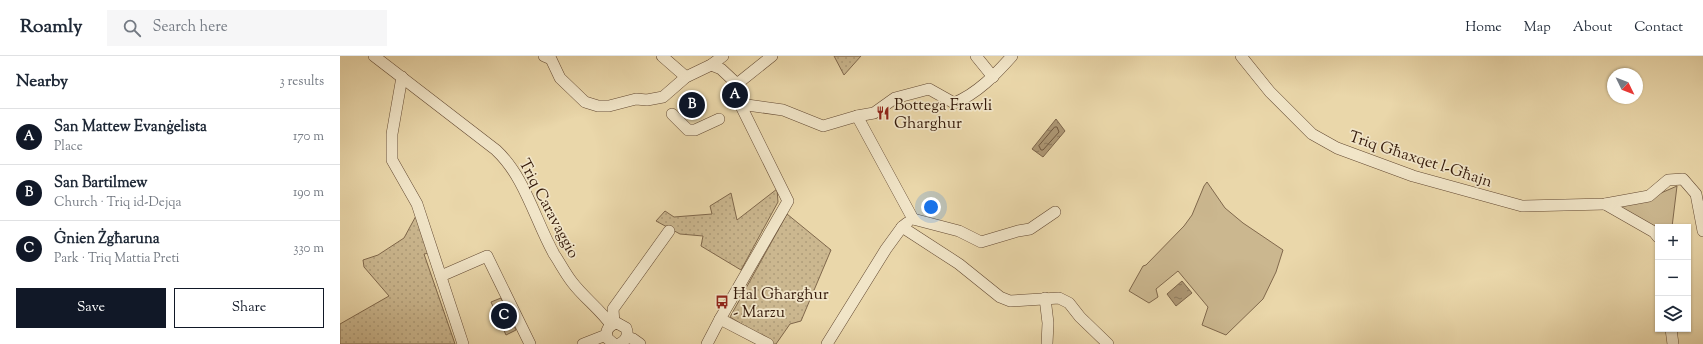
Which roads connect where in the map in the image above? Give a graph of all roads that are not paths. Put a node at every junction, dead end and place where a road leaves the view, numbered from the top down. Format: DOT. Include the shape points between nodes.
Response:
graph roads {
  1 [pos="374,56"];
  2 [pos="662,56"];
  3 [pos="723,56"];
  4 [pos="772,56"];
  5 [pos="976,56"];
  6 [pos="1012,56"];
  7 [pos="1241,56"];
  8 [pos="549,57"];
  9 [pos="388,61"];
  10 [pos="710,61"];
  11 [pos="686,77"];
  12 [pos="993,77"];
  13 [pos="402,78"];
  14 [pos="737,84"];
  15 [pos="740,104"];
  16 [pos="672,114"];
  17 [pos="857,116"];
  18 [pos="719,119"];
  19 [pos="1605,204"];
  20 [pos="1055,212"];
  21 [pos="913,219"];
  22 [pos="902,227"];
  23 [pos="669,231"];
  24 [pos="1703,231"];
  25 [pos="1655,233"];
  26 [pos="441,276"];
  27 [pos="1045,298"];
  28 [pos="720,319"];
  29 [pos="611,328"];
  30 [pos="1671,332"];
  31 [pos="622,342"];
  32 [pos="463,344"];
  33 [pos="530,344"];
  34 [pos="583,344"];
  35 [pos="614,344"];
  36 [pos="640,344"];
  37 [pos="707,344"];
  38 [pos="768,344"];
  39 [pos="827,344"];
  40 [pos="1047,344"];
  41 [pos="1108,344"];
  42 [pos="1673,344"];
  1 -- 9 [label="street, Triq Caravaggio"];
  2 -- 11 [label="street"];
  3 -- 10 [label="street"];
  4 -- 14 [label="street"];
  5 -- 12 [label="street"];
  6 -- 12 [label="street"];
  7 -- 19 [label="street, Triq Għaxqet l-Għajn" via="1270,92 1312,134 1337,148 1413,176 1522,206"];
  8 -- 11 [label="street" via="560,78 585,102 598,106 663,97"];
  9 -- 13 [label="street, Triq Caravaggio"];
  10 -- 11 [label="street"];
  10 -- 14 [label="street"];
  12 -- 17 [label="street" via="954,103 929,89 895,98 874,113"];
  13 -- 26 [label="street" via="392,134 392,160 417,204"];
  13 -- 29 [label="street, Triq Caravaggio" via="506,159 572,283 603,314"];
  14 -- 15 [label="street"];
  15 -- 17 [label="street" via="783,110 824,126"];
  15 -- 28 [label="street" via="788,201"];
  16 -- 18 [label="street" via="688,130 695,130"];
  17 -- 21 [label="street"];
  19 -- 24 [label="street, Triq Għaxqet l-Għajn" via="1649,196 1668,180 1683,180 1696,194"];
  19 -- 25 [label="street"];
  20 -- 21 [label="street" via="1030,229 1018,230 981,242 959,231"];
  21 -- 22 [label="street"];
  22 -- 27 [label="street" via="959,264 1000,297 1010,301"];
  22 -- 39 [label="street"];
  23 -- 29 [label="street" via="613,310"];
  26 -- 32 [label="street"];
  26 -- 33 [label="street" via="487,256"];
  27 -- 40 [label="street"];
  27 -- 41 [label="street" via="1059,298 1069,303"];
  28 -- 37 [label="street"];
  28 -- 38 [label="street"];
  29 -- 31 [label="street" via="623,326 627,331"];
  29 -- 34 [label="street"];
  29 -- 35 [label="street" via="609,341"];
  30 -- 42 [label="street"];
  31 -- 36 [label="street" via="634,338"];
}
